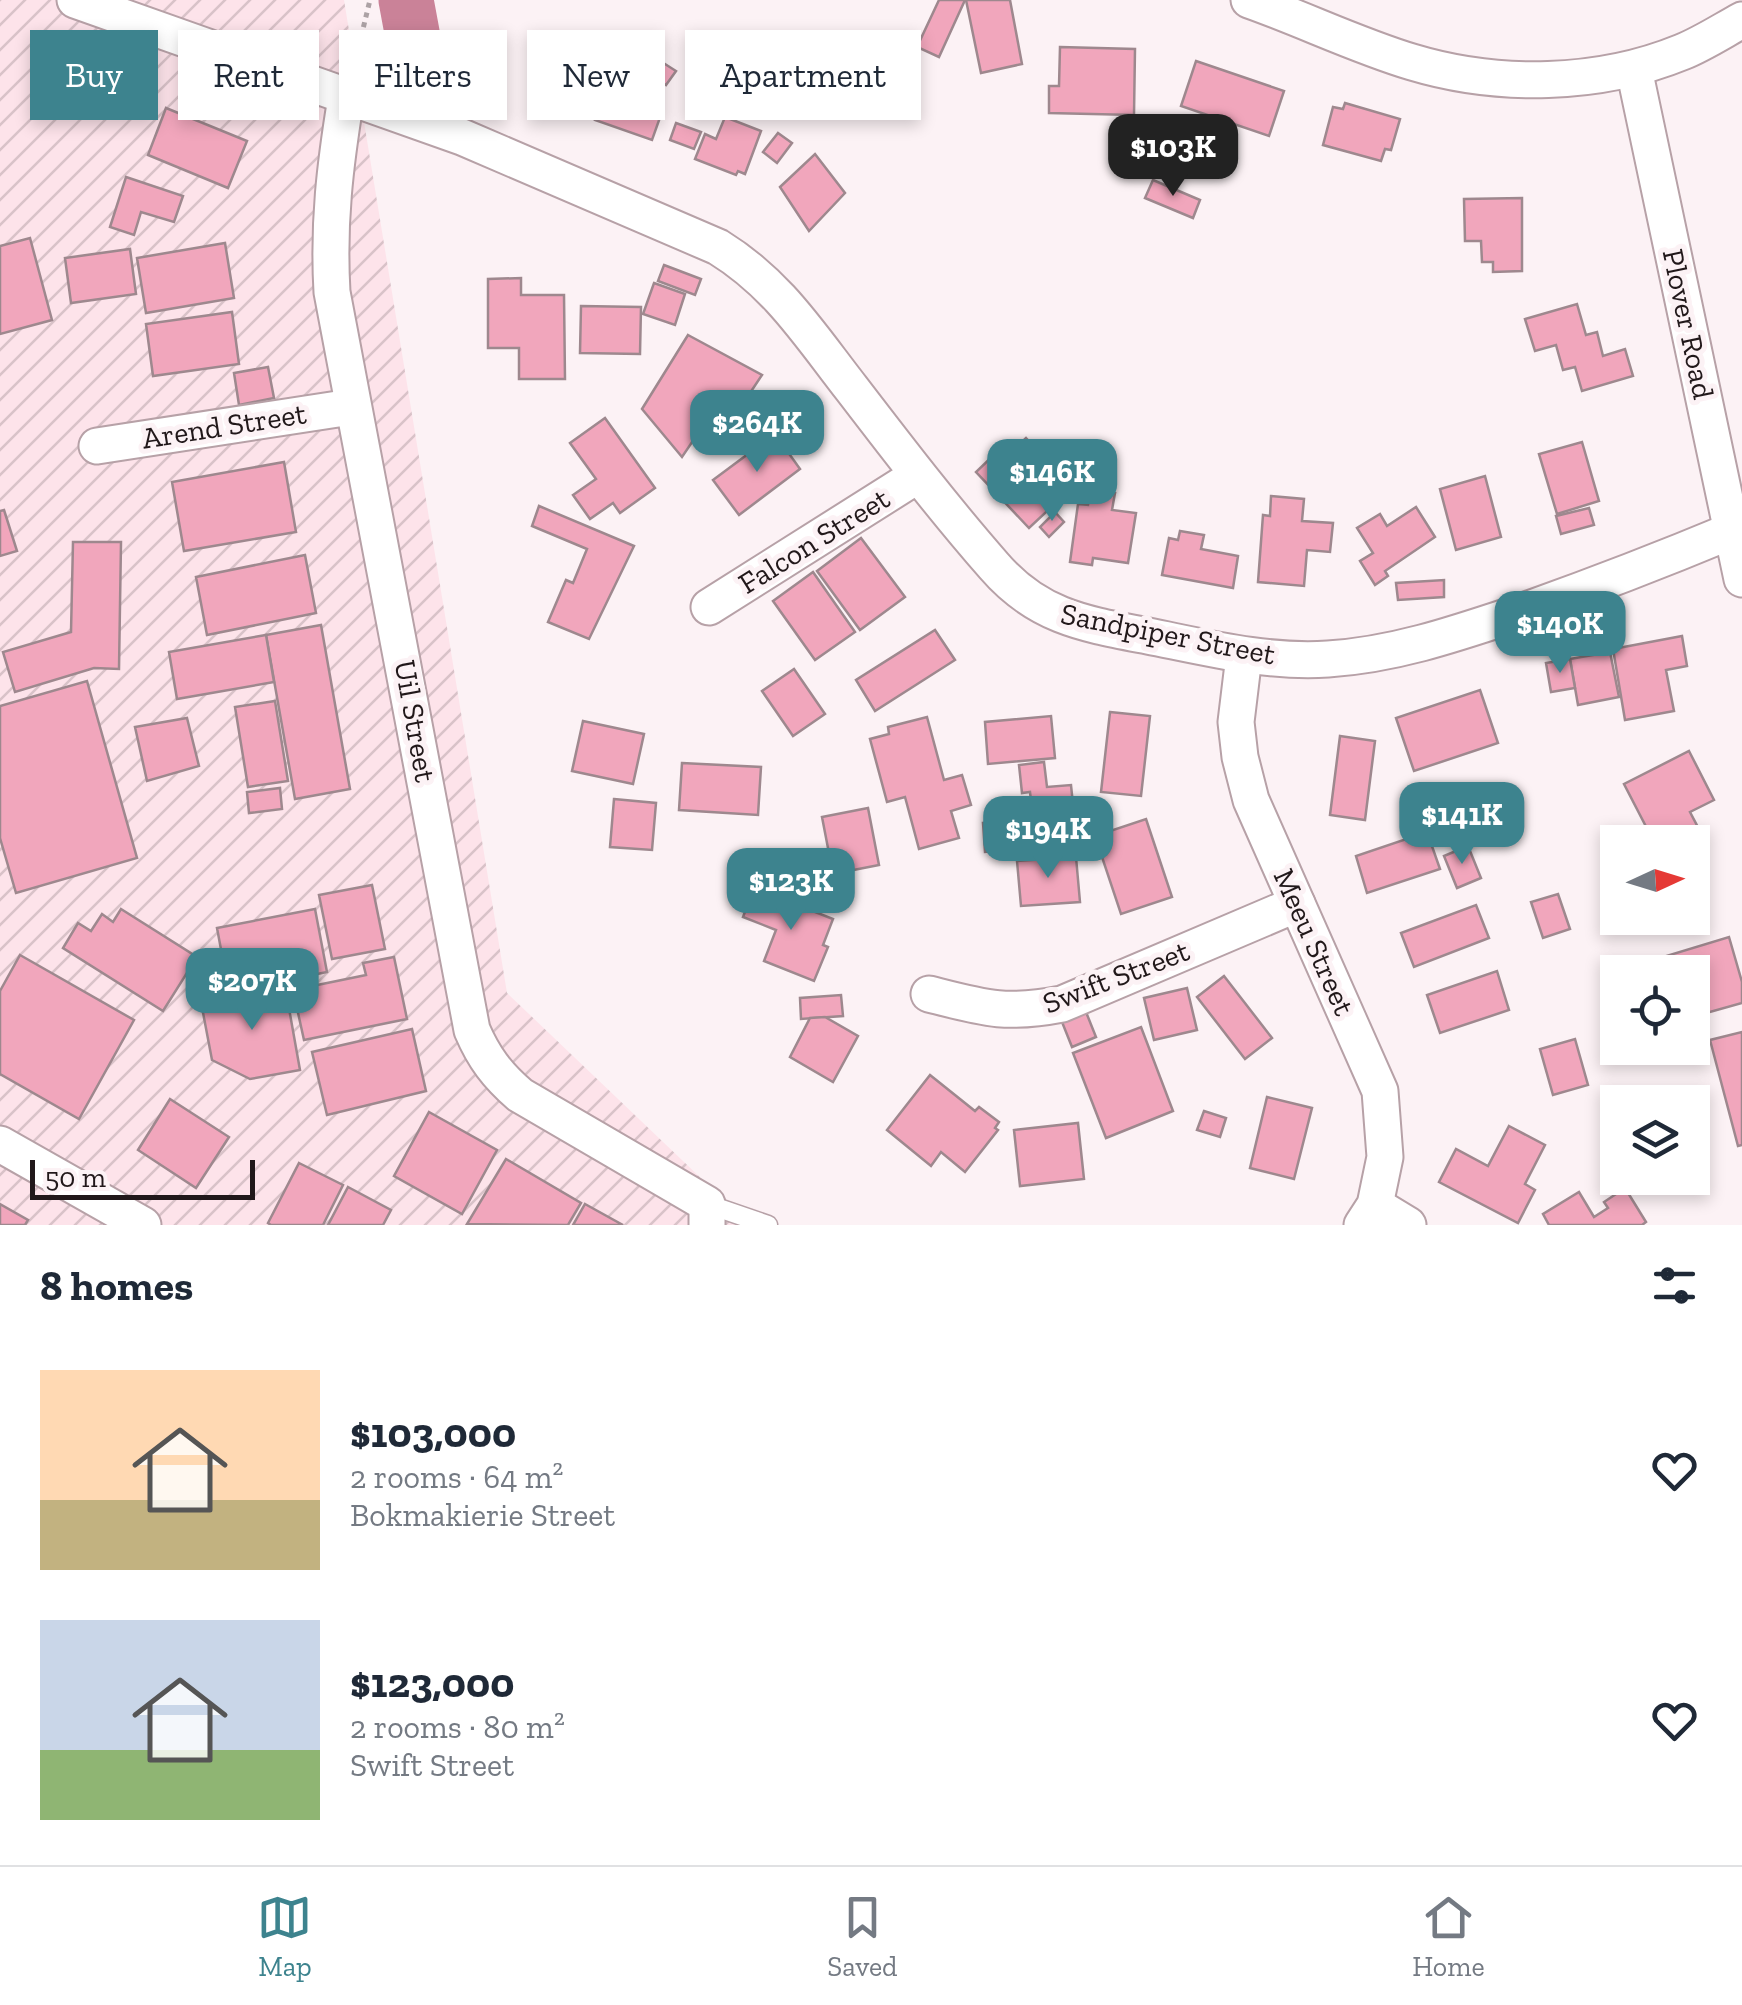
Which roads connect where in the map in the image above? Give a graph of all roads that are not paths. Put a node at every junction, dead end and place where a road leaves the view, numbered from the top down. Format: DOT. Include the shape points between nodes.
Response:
graph roads {
  1 [pos="75,0"];
  2 [pos="1249,0"];
  3 [pos="1317,12"];
  4 [pos="1742,20"];
  5 [pos="1634,69"];
  6 [pos="339,95"];
  7 [pos="343,120"];
  8 [pos="411,120"];
  9 [pos="351,407"];
  10 [pos="96,446"];
  11 [pos="918,476"];
  12 [pos="1731,531"];
  13 [pos="1742,579"];
  14 [pos="709,607"];
  15 [pos="1244,656"];
  16 [pos="1297,904"];
  17 [pos="929,994"];
  18 [pos="0,1144"];
  19 [pos="707,1215"];
  20 [pos="1369,1215"];
  21 [pos="144,1225"];
  22 [pos="768,1225"];
  23 [pos="1408,1225"];
  1 -- 6 [label="street, Sandpiper Street"];
  2 -- 3 [label="street"];
  3 -- 5 [label="street" via="1412,62 1479,76 1521,80"];
  4 -- 5 [label="street" via="1684,52"];
  5 -- 12 [label="street, Plover Road"];
  7 -- 9 [label="street, Uil Street" via="328,239"];
  8 -- 11 [label="street, Sandpiper Street" via="692,235 751,268 782,298"];
  9 -- 10 [label="street, Arend Street"];
  9 -- 19 [label="street, Uil Street" via="472,1030 486,1060 520,1095"];
  11 -- 14 [label="street, Falcon Street"];
  11 -- 15 [label="street, Sandpiper Street" via="997,570 1036,605 1074,622"];
  12 -- 13 [label="street, Plover Road"];
  12 -- 15 [label="street, Sandpiper Street" via="1614,580 1398,650 1328,659"];
  15 -- 16 [label="street, Meeu Street" via="1236,722 1240,757 1251,800"];
  16 -- 17 [label="street, Swift Street" via="1062,1004 991,1010"];
  16 -- 20 [label="street, Meeu Street" via="1380,1091 1385,1157"];
  18 -- 21 [label="street"];
  19 -- 22 [label="lane"];
  20 -- 23 [label="street"];
}
